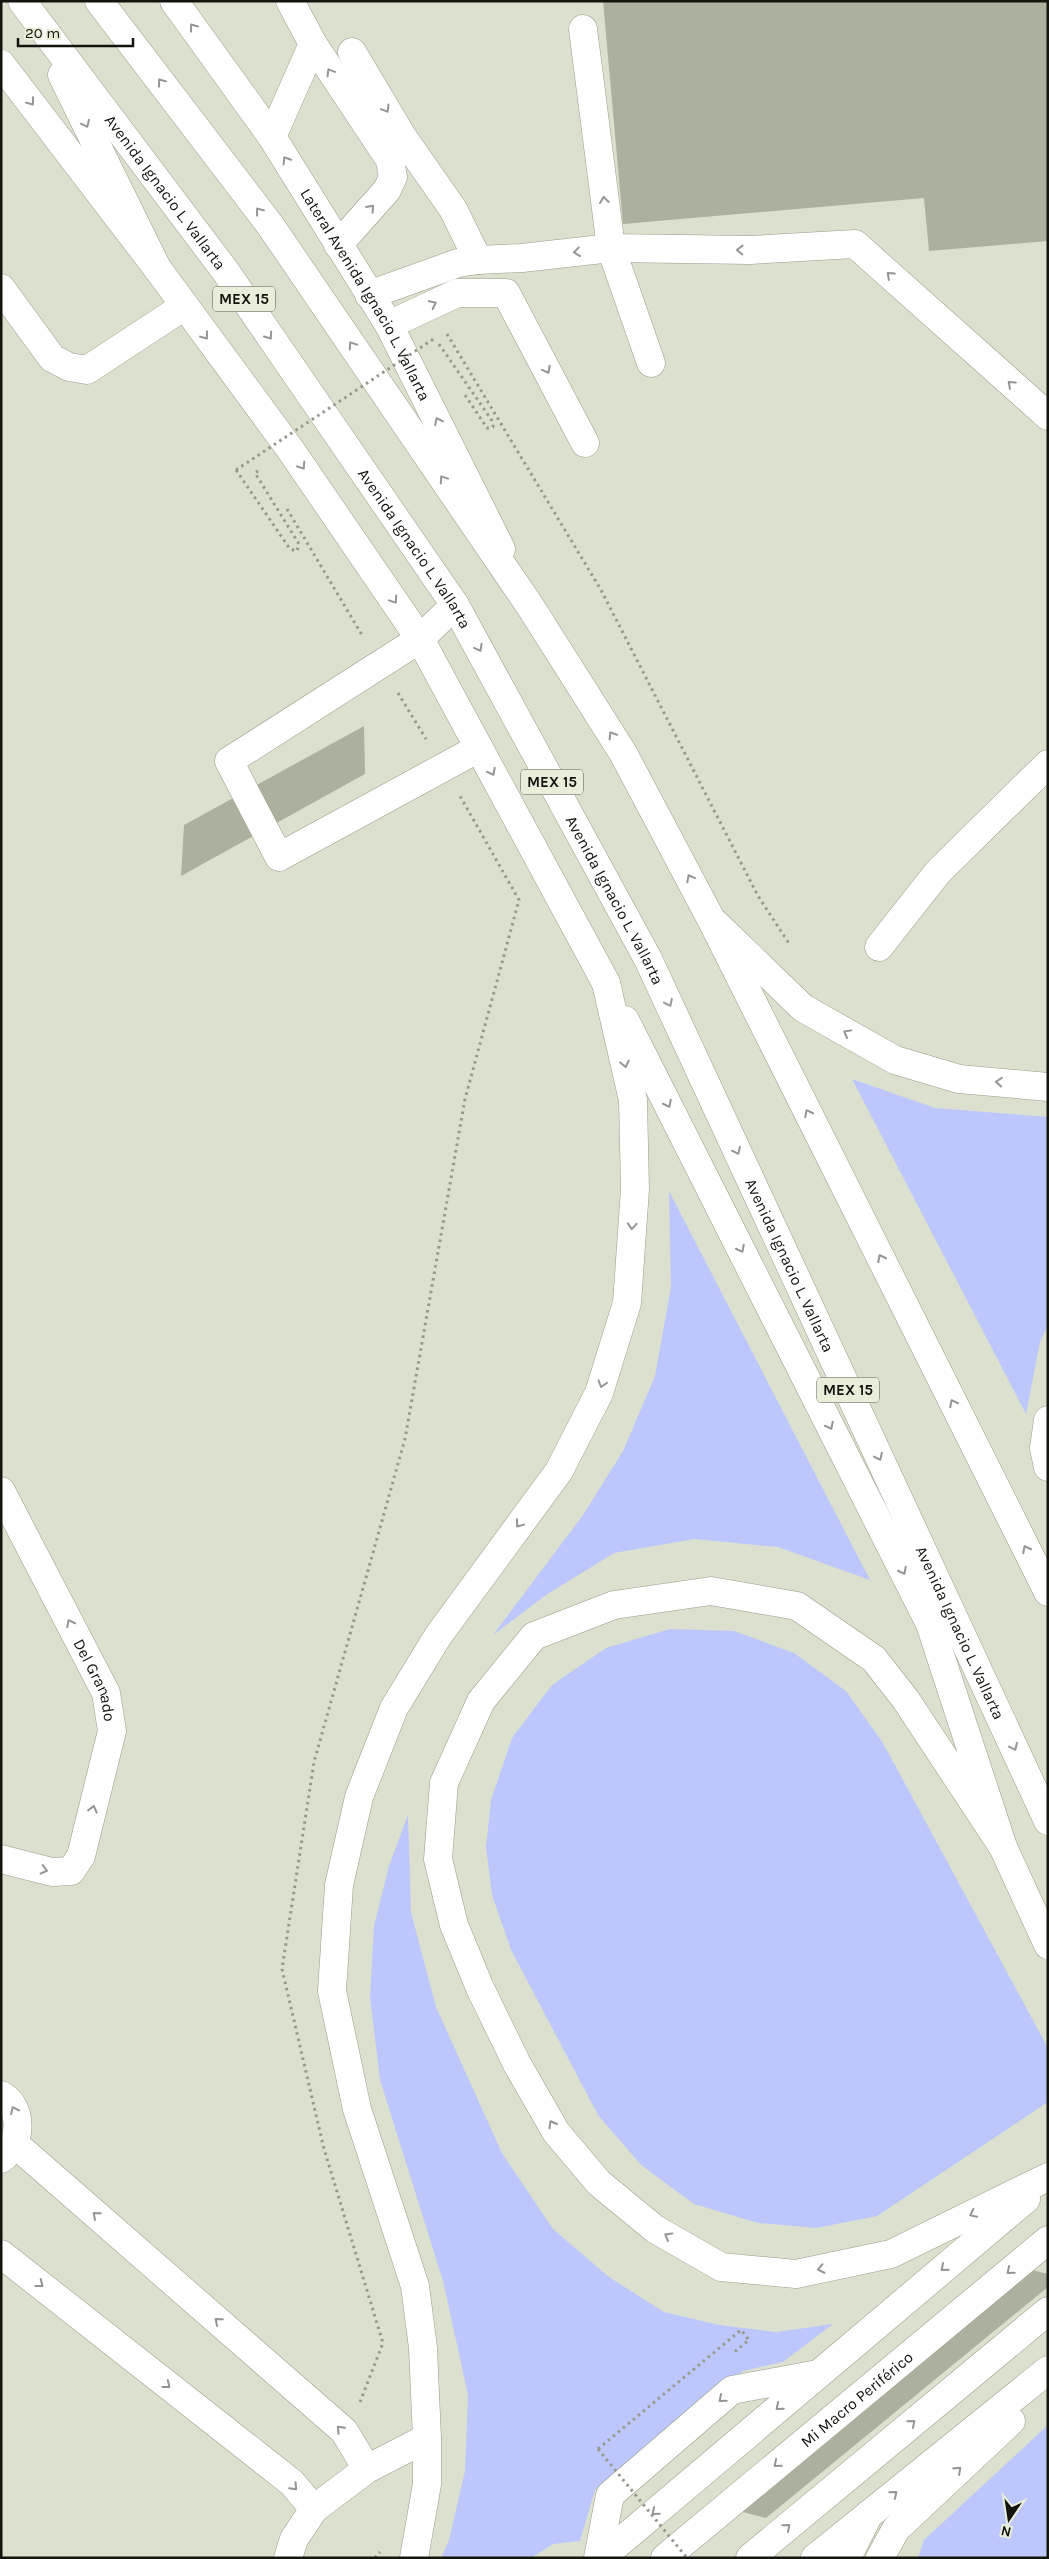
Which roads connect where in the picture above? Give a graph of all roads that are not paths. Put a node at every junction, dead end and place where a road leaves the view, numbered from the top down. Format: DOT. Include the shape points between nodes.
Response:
graph roads {
  1 [pos="99,1"];
  2 [pos="174,1"];
  3 [pos="290,2"];
  4 [pos="28,10"];
  5 [pos="583,29"];
  6 [pos="313,44"];
  7 [pos="352,52"];
  8 [pos="1,64"];
  9 [pos="272,137"];
  10 [pos="338,245"];
  11 [pos="611,248"];
  12 [pos="478,260"];
  13 [pos="157,268"];
  14 [pos="1,288"];
  15 [pos="369,295"];
  16 [pos="183,306"];
  17 [pos="389,325"];
  18 [pos="651,363"];
  19 [pos="1048,416"];
  20 [pos="585,443"];
  21 [pos="455,605"];
  22 [pos="530,606"];
  23 [pos="420,639"];
  24 [pos="479,748"];
  25 [pos="1048,764"];
  26 [pos="712,921"];
  27 [pos="879,947"];
  28 [pos="606,983"];
  29 [pos="1048,1086"];
  30 [pos="1048,1420"];
  31 [pos="1048,1467"];
  32 [pos="1,1491"];
  33 [pos="1048,1592"];
  34 [pos="1048,1821"];
  35 [pos="1003,1847"];
  36 [pos="1,1858"];
  37 [pos="1048,1945"];
  38 [pos="1,2095"];
  39 [pos="8,2152"];
  40 [pos="1048,2178"];
  41 [pos="1048,2240"];
  42 [pos="1,2254"];
  43 [pos="1048,2311"];
  44 [pos="1048,2370"];
  45 [pos="818,2374"];
  46 [pos="1048,2386"];
  47 [pos="428,2438"];
  48 [pos="367,2469"];
  49 [pos="314,2509"];
  50 [pos="869,2514"];
  51 [pos="288,2558"];
  52 [pos="414,2558"];
  53 [pos="600,2558"];
  54 [pos="665,2558"];
  55 [pos="750,2558"];
  56 [pos="815,2558"];
  57 [pos="848,2558"];
  58 [pos="880,2558"];
  22 -- 1 [label="main road, one-way" via="270,225"];
  9 -- 2 [label="main road, Lateral Avenida Ignacio L. Vallarta, one-way"];
  3 -- 6 [label="main road"];
  4 -- 13 [label="main road, one-way"];
  4 -- 21 [label="main road, Avenida Ignacio L. Vallarta / MEX 15, one-way" via="226,272"];
  11 -- 5 [label="main road, one-way"];
  6 -- 9 [label="main road"];
  10 -- 6 [label="main road, one-way" via="387,190 393,177 390,160"];
  7 -- 12 [label="main road, one-way" via="402,136 453,209"];
  8 -- 13 [label="main road, one-way"];
  10 -- 9 [label="main road, Lateral Avenida Ignacio L. Vallarta, one-way"];
  10 -- 15 [label="main road, Lateral Avenida Ignacio L. Vallarta"];
  11 -- 12 [label="main road, one-way"];
  11 -- 18 [label="main road"];
  19 -- 11 [label="main road, one-way" via="854,244 750,250"];
  12 -- 15 [label="main road" via="458,263"];
  13 -- 16 [label="main road"];
  14 -- 16 [label="main road" via="52,358 70,367 87,370"];
  15 -- 17 [label="main road, Lateral Avenida Ignacio L. Vallarta"];
  16 -- 23 [label="main road, one-way" via="290,449"];
  17 -- 20 [label="main road, one-way" via="457,293 506,292"];
  22 -- 17 [label="main road, Lateral Avenida Ignacio L. Vallarta, one-way"];
  21 -- 23 [label="main road"];
  21 -- 34 [label="main road, Avenida Ignacio L. Vallarta / MEX 15, one-way" via="648,959"];
  26 -- 22 [label="main road, one-way" via="623,753"];
  23 -- 24 [label="main road"];
  23 -- 24 [label="main road" via="229,761 279,857"];
  24 -- 28 [label="main road, one-way"];
  25 -- 27 [label="main road" via="938,872"];
  29 -- 26 [label="main road, one-way" via="959,1079 896,1060 803,1008"];
  33 -- 26 [label="main road, one-way"];
  28 -- 35 [label="main road, one-way" via="930,1624"];
  28 -- 47 [label="main road, one-way" via="633,1100 635,1189 627,1303 599,1393 559,1471 438,1636 394,1708 359,1797 339,1885 332,1992 357,2109 415,2286 423,2348"];
  30 -- 31 [label="main road" via="1044,1448"];
  36 -- 32 [label="main road, Del Granado, one-way" via="52,1872 71,1871 81,1856 112,1731 106,1693"];
  35 -- 37 [label="main road"];
  40 -- 35 [label="main road, one-way" via="890,2254 796,2274 720,2267 655,2229 599,2184 556,2132 517,2064 480,1988 454,1925 438,1859 444,1783 481,1701 534,1636 614,1605 710,1591 797,1606 874,1659 906,1700"];
  39 -- 38 [label="main road, one-way" via="18,2121 8,2099"];
  48 -- 39 [label="main road, one-way" via="344,2430"];
  40 -- 45 [label="main road, one-way"];
  41 -- 54 [label="main road, Mi Macro Periférico, one-way"];
  42 -- 49 [label="main road, one-way" via="270,2466 292,2484"];
  55 -- 43 [label="main road, one-way"];
  50 -- 44 [label="main road, one-way"];
  45 -- 53 [label="main road, one-way"];
  45 -- 53 [label="main road, one-way" via="732,2390 610,2495"];
  58 -- 46 [label="main road, one-way" via="896,2529"];
  47 -- 48 [label="main road"];
  47 -- 52 [label="main road" via="427,2484"];
  48 -- 49 [label="main road"];
  49 -- 51 [label="main road" via="294,2539"];
  50 -- 56 [label="main road"];
  50 -- 57 [label="main road"];
}
